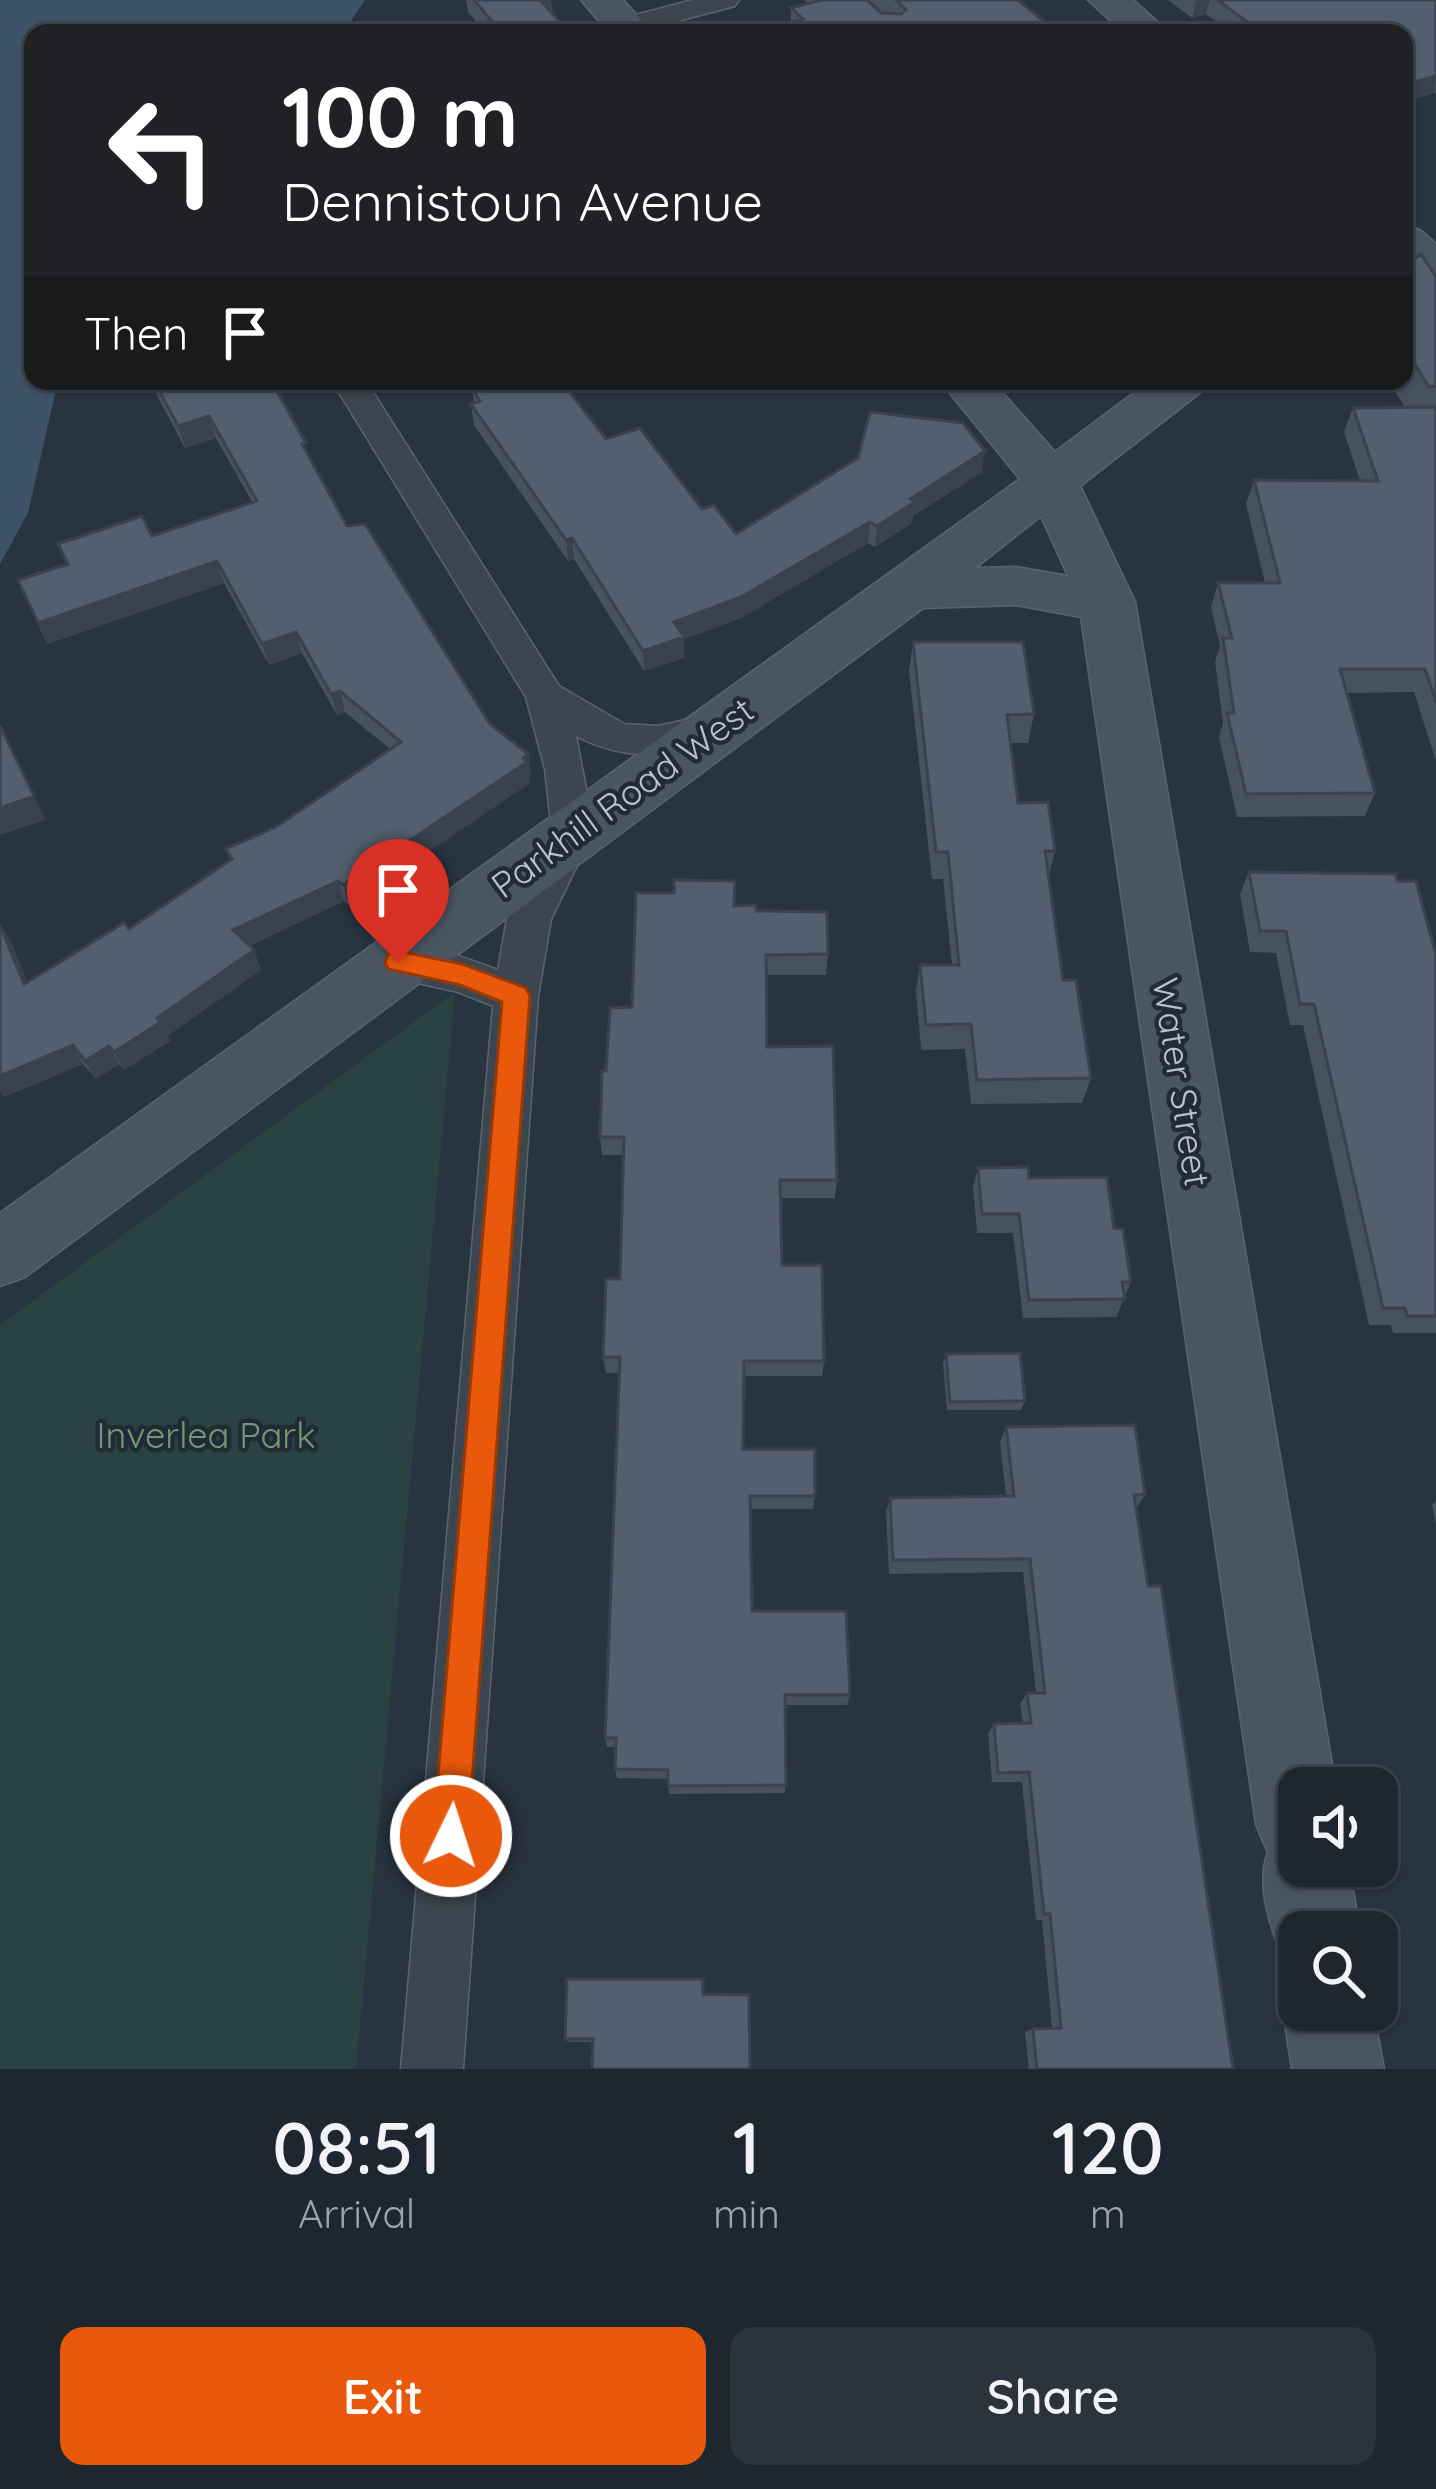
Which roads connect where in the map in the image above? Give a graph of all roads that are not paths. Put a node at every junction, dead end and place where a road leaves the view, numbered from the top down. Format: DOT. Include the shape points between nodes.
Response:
graph roads {
  1 [pos="725,0"];
  2 [pos="1108,0"];
  3 [pos="614,23"];
  4 [pos="1138,24"];
  5 [pos="1413,228"];
  6 [pos="1436,268"];
  7 [pos="355,390"];
  8 [pos="973,390"];
  9 [pos="1172,390"];
  10 [pos="1053,483"];
  11 [pos="910,589"];
  12 [pos="1107,602"];
  13 [pos="545,697"];
  14 [pos="716,728"];
  15 [pos="573,831"];
  16 [pos="398,962"];
  17 [pos="516,996"];
  18 [pos="0,1254"];
  19 [pos="1290,1767"];
  20 [pos="1332,2031"];
  21 [pos="432,2069"];
  22 [pos="1338,2069"];
  1 -- 3 [label="street"];
  2 -- 4 [label="main road"];
  5 -- 6 [label="main road"];
  7 -- 13 [label="street"];
  8 -- 10 [label="main road, Water Street"];
  9 -- 10 [label="main road, Parkhill Road West"];
  10 -- 11 [label="main road, Parkhill Road West"];
  10 -- 12 [label="main road, Water Street"];
  11 -- 12 [label="main road" via="1016,586"];
  11 -- 14 [label="main road, Parkhill Road West"];
  12 -- 19 [label="main road, Water Street"];
  13 -- 14 [label="street" via="600,734 660,745"];
  13 -- 15 [label="street"];
  14 -- 15 [label="main road, Parkhill Road West"];
  15 -- 16 [label="main road, Parkhill Road West"];
  15 -- 17 [label="street" via="529,919"];
  16 -- 17 [label="street"];
  16 -- 18 [label="main road, Parkhill Road West"];
  17 -- 21 [label="street"];
  20 -- 22 [label="main road"];
}
